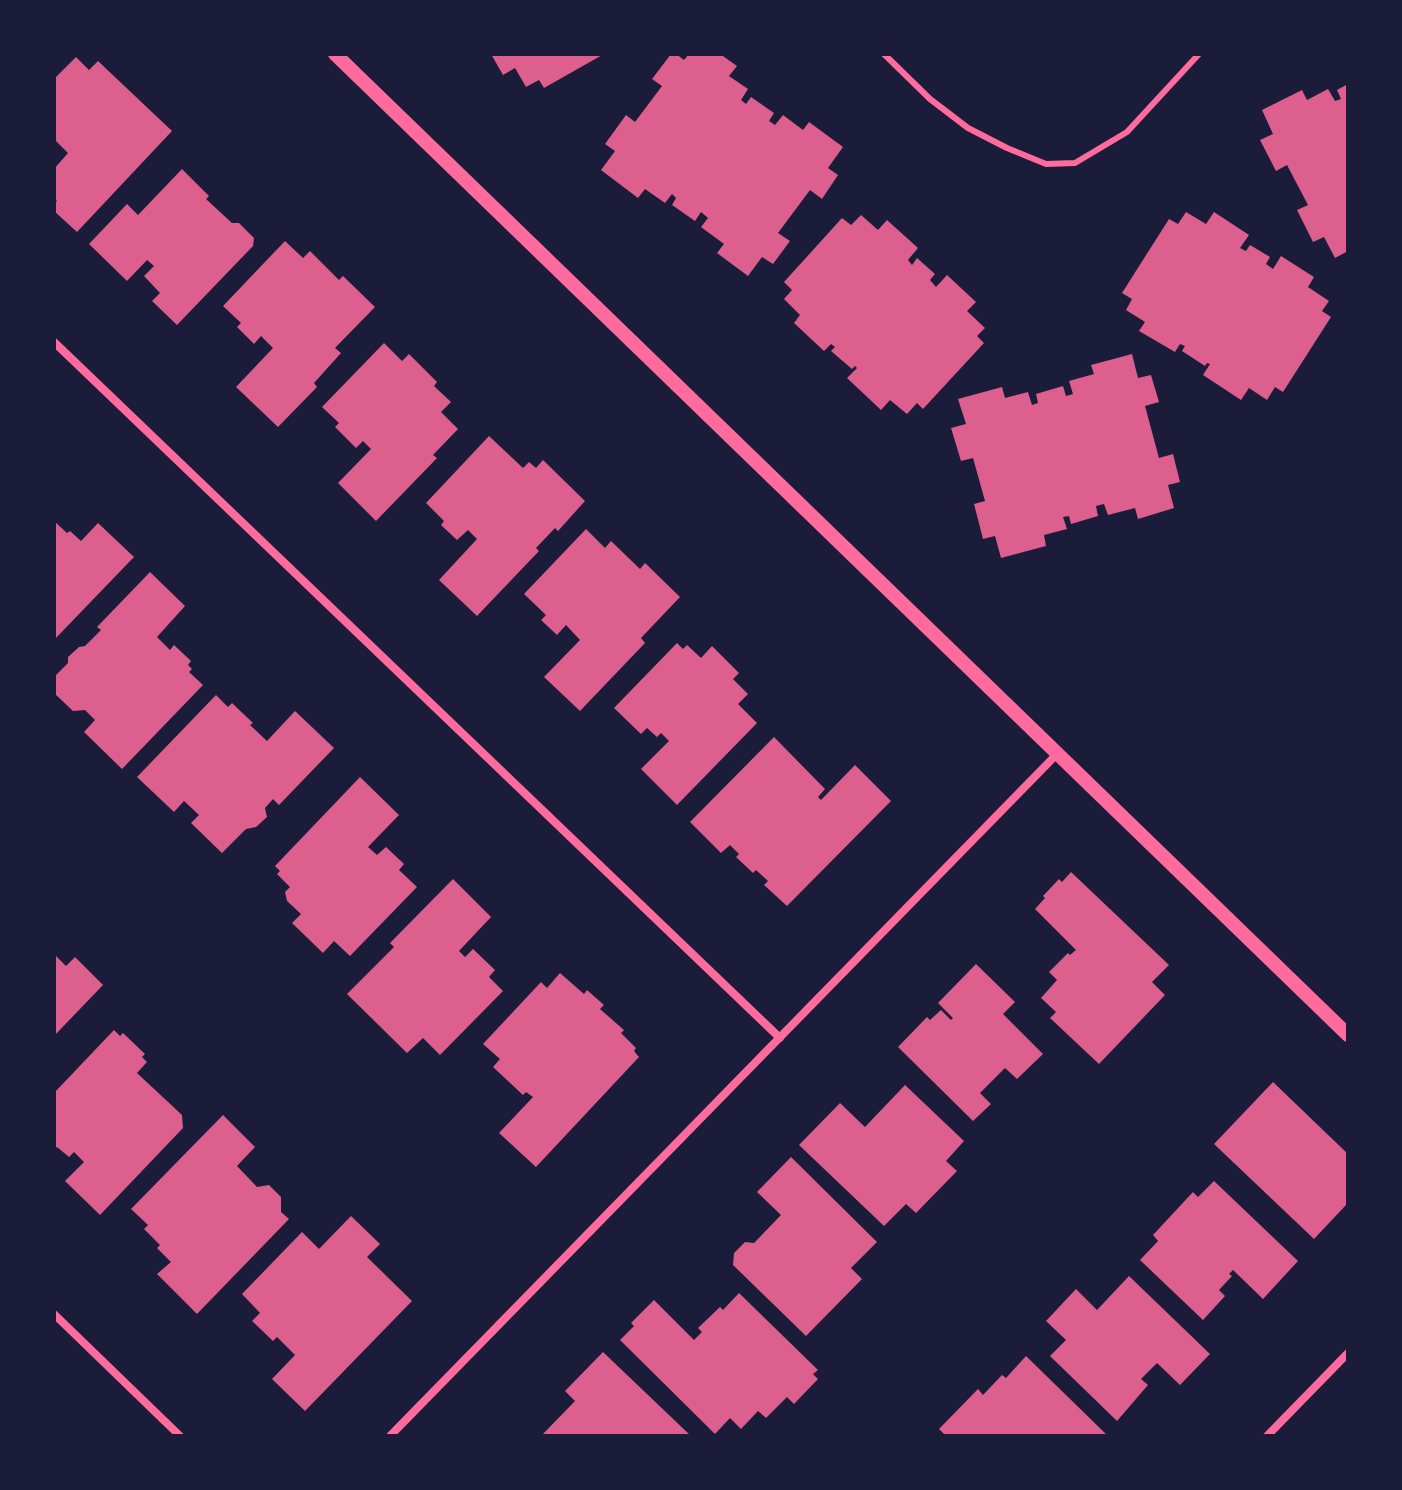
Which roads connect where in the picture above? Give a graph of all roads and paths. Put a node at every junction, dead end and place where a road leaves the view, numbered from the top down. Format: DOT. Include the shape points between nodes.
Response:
graph roads {
  1 [pos="335,54"];
  2 [pos="884,54"];
  3 [pos="1199,54"];
  4 [pos="54,342"];
  5 [pos="1057,754"];
  6 [pos="1348,1035"];
  7 [pos="780,1038"];
  8 [pos="54,1314"];
  9 [pos="1348,1353"];
  10 [pos="180,1436"];
  11 [pos="390,1436"];
  12 [pos="1267,1436"];
  1 -- 5 [label="street"];
  2 -- 3 [label="lane" via="968,128 1046,164 1075,163 1127,132"];
  4 -- 7 [label="street"];
  5 -- 6 [label="street"];
  5 -- 7 [label="street"];
  7 -- 11 [label="street"];
  8 -- 10 [label="street"];
  9 -- 12 [label="street"];
}
